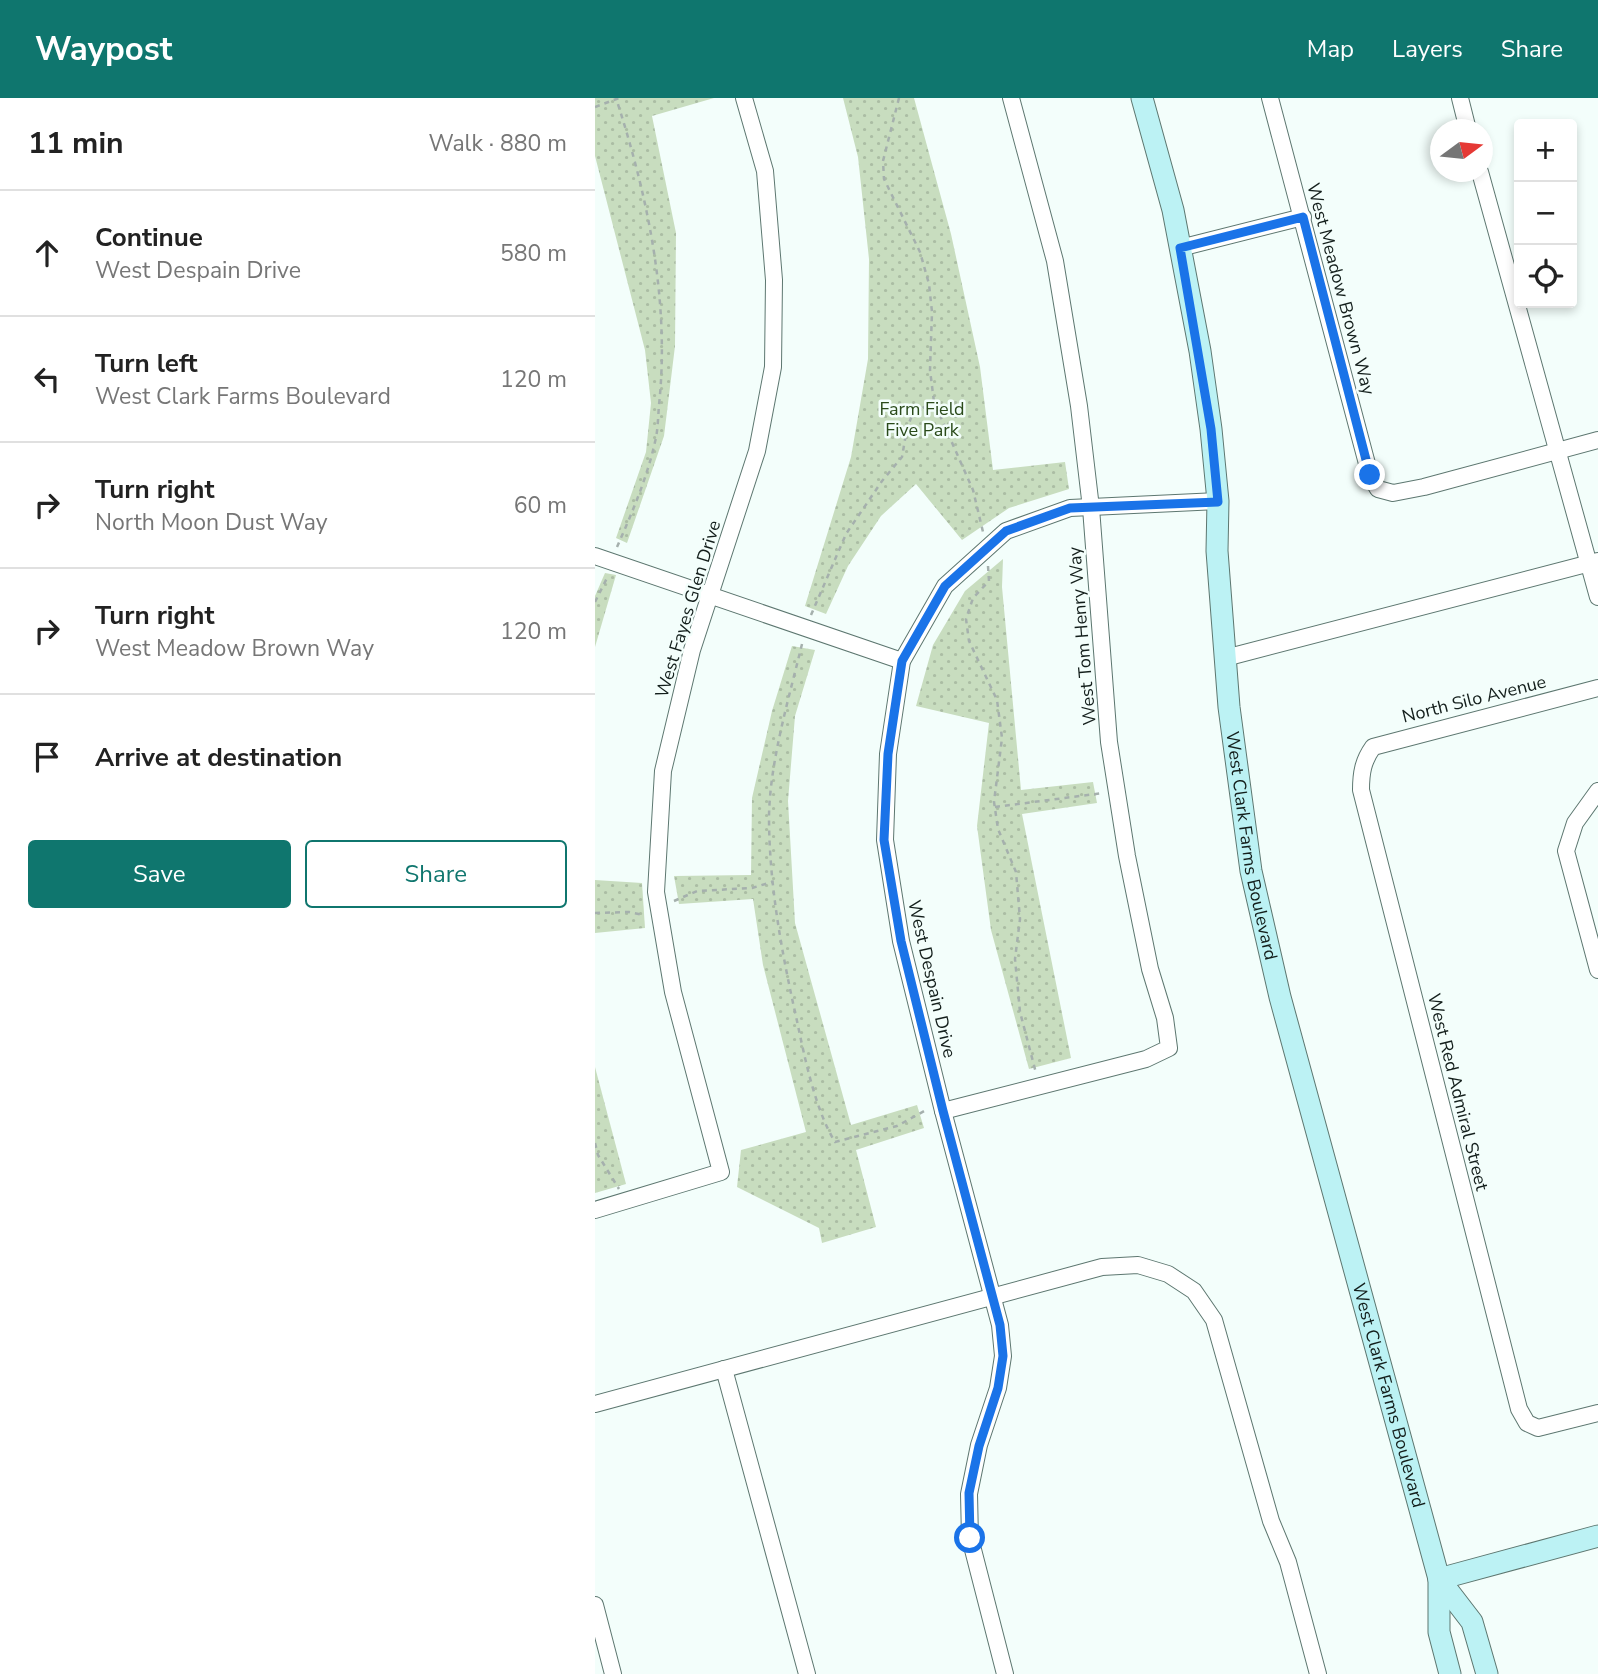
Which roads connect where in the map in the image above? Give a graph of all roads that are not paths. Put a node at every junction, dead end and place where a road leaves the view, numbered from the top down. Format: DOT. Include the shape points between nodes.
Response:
graph roads {
  1 [pos="744,98"];
  2 [pos="1011,98"];
  3 [pos="1142,98"];
  4 [pos="1270,98"];
  5 [pos="1460,98"];
  6 [pos="1465,119"];
  7 [pos="1483,182"];
  8 [pos="1303,217"];
  9 [pos="1180,248"];
  10 [pos="1598,440"];
  11 [pos="1557,452"];
  12 [pos="1218,502"];
  13 [pos="1091,508"];
  14 [pos="603,559"];
  15 [pos="1594,562"];
  16 [pos="710,595"];
  17 [pos="1598,597"];
  18 [pos="1225,658"];
  19 [pos="902,661"];
  20 [pos="1598,688"];
  21 [pos="1366,758"];
  22 [pos="1598,792"];
  23 [pos="1598,970"];
  24 [pos="941,1107"];
  25 [pos="595,1210"];
  26 [pos="992,1297"];
  27 [pos="724,1369"];
  28 [pos="595,1404"];
  29 [pos="1598,1413"];
  30 [pos="1598,1536"];
  31 [pos="1439,1579"];
  32 [pos="595,1605"];
  33 [pos="613,1674"];
  34 [pos="807,1674"];
  35 [pos="1005,1674"];
  36 [pos="1318,1674"];
  37 [pos="1450,1674"];
  38 [pos="1487,1674"];
  1 -- 16 [label="street, West Fayes Glen Drive" via="765,171 774,280 773,367 757,451"];
  2 -- 13 [label="street, West Tom Henry Way" via="1055,261 1080,406"];
  3 -- 9 [label="street, West Clark Farms Boulevard"];
  4 -- 8 [label="street, West Meadow Brown Way"];
  5 -- 6 [label="street"];
  7 -- 11 [label="street"];
  8 -- 9 [label="street"];
  8 -- 11 [label="street, West Meadow Brown Way" via="1370,475 1378,489 1393,493"];
  9 -- 12 [label="street, West Clark Farms Boulevard" via="1207,403"];
  10 -- 11 [label="street"];
  11 -- 15 [label="street"];
  12 -- 13 [label="street, West Despain Drive"];
  12 -- 18 [label="street, West Clark Farms Boulevard"];
  13 -- 19 [label="street, West Despain Drive" via="1070,508 1006,531 945,586"];
  13 -- 24 [label="street, West Tom Henry Way" via="1109,742 1132,881 1169,1048 1146,1059 1039,1087"];
  14 -- 16 [label="street"];
  15 -- 17 [label="street"];
  15 -- 18 [label="street"];
  16 -- 19 [label="street"];
  16 -- 25 [label="street, West Fayes Glen Drive" via="663,771 656,892 673,992 720,1172"];
  18 -- 31 [label="street, West Clark Farms Boulevard" via="1251,871 1280,996"];
  19 -- 24 [label="street, West Despain Drive" via="888,754 884,840 901,941"];
  20 -- 21 [label="street, North Silo Avenue" via="1386,742 1373,747"];
  21 -- 29 [label="street, West Red Admiral Street" via="1361,790 1519,1409 1527,1423 1538,1428"];
  22 -- 23 [label="street" via="1575,823 1566,851"];
  24 -- 26 [label="street, West Despain Drive"];
  26 -- 27 [label="street"];
  26 -- 35 [label="street, West Despain Drive" via="1003,1356 969,1493 970,1538"];
  26 -- 36 [label="street" via="1102,1267 1138,1265 1168,1274 1194,1291 1214,1320"];
  27 -- 28 [label="street"];
  27 -- 34 [label="street"];
  30 -- 31 [label="street"];
  31 -- 37 [label="street, West Clark Farms Boulevard" via="1439,1632"];
  31 -- 38 [label="street, West Clark Farms Boulevard" via="1472,1622"];
  32 -- 33 [label="street"];
}
